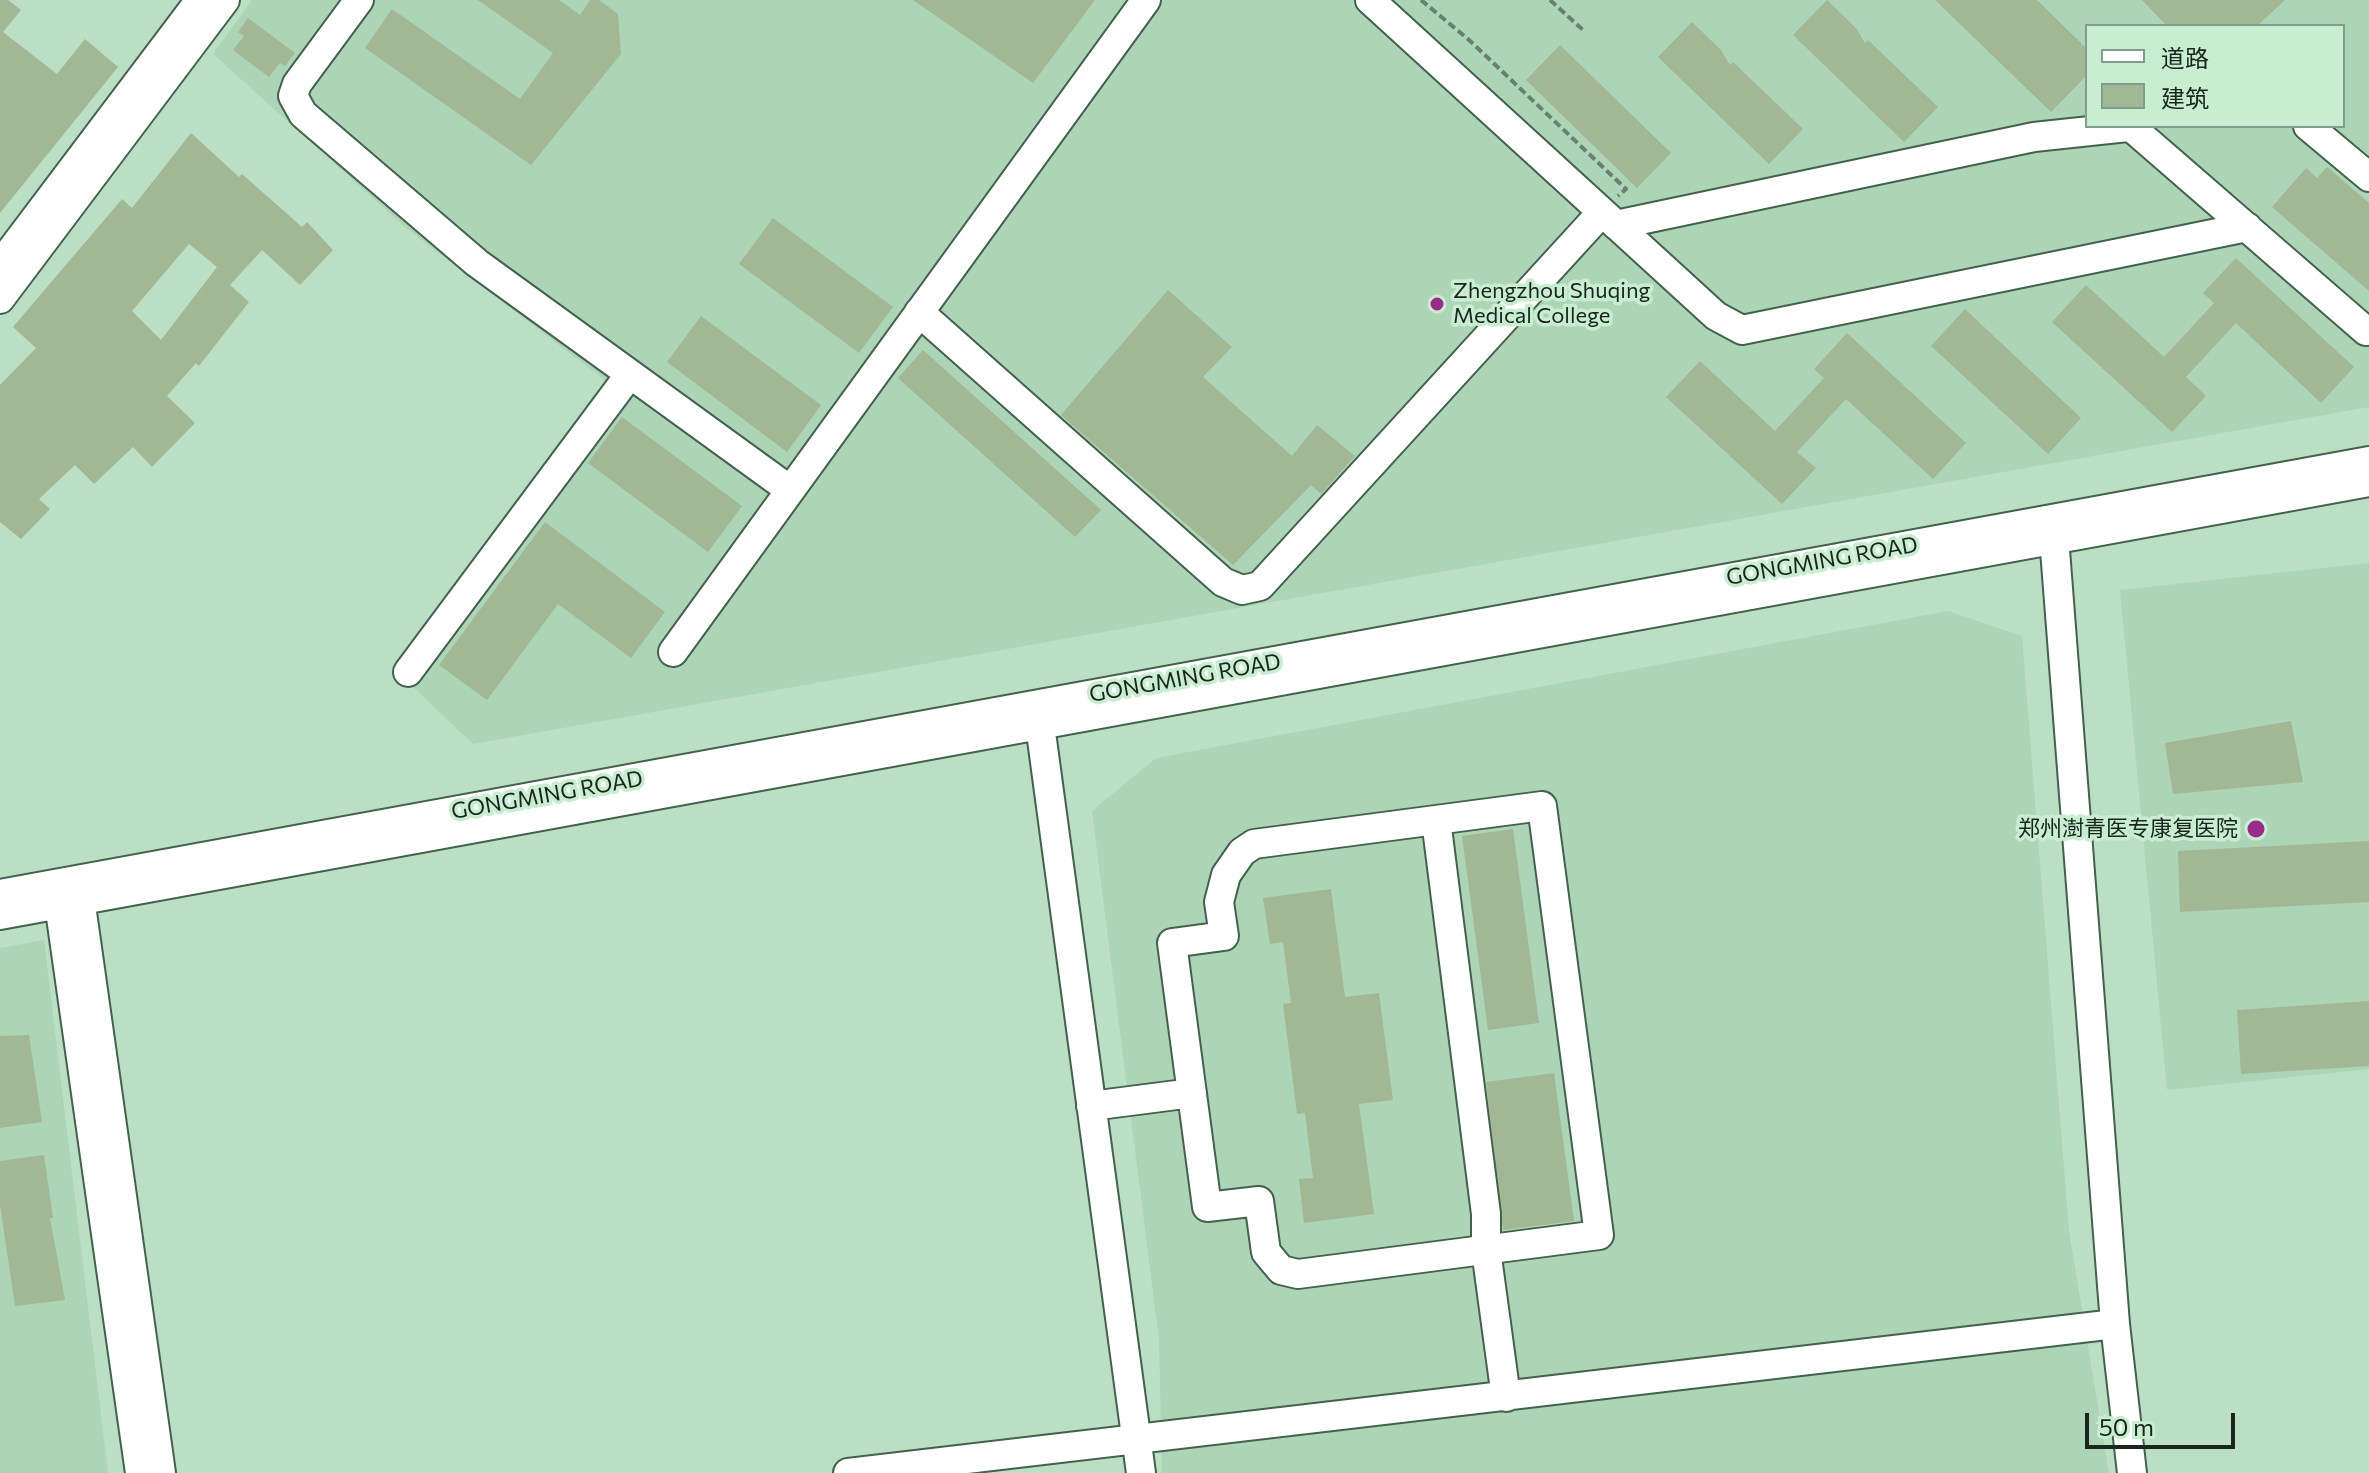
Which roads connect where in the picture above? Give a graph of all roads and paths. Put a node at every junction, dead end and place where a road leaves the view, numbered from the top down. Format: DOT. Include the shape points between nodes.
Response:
graph roads {
  1 [pos="200,0"];
  2 [pos="225,0"];
  3 [pos="359,0"];
  4 [pos="1146,0"];
  5 [pos="1370,0"];
  6 [pos="1421,0"];
  7 [pos="1550,0"];
  8 [pos="1583,30"];
  9 [pos="2121,128"];
  10 [pos="2132,128"];
  11 [pos="2310,128"];
  12 [pos="2369,177"];
  13 [pos="1609,219"];
  14 [pos="2247,227"];
  15 [pos="0,265"];
  16 [pos="0,299"];
  17 [pos="919,312"];
  18 [pos="2366,331"];
  19 [pos="630,374"];
  20 [pos="2369,461"];
  21 [pos="2369,482"];
  22 [pos="790,490"];
  23 [pos="2054,529"];
  24 [pos="673,652"];
  25 [pos="408,672"];
  26 [pos="1038,716"];
  27 [pos="1436,820"];
  28 [pos="68,892"];
  29 [pos="0,894"];
  30 [pos="0,915"];
  31 [pos="1192,1093"];
  32 [pos="1091,1106"];
  33 [pos="1486,1250"];
  34 [pos="2115,1324"];
  35 [pos="1506,1397"];
  36 [pos="1137,1441"];
  37 [pos="140,1473"];
  38 [pos="161,1473"];
  39 [pos="848,1473"];
  40 [pos="1141,1473"];
  41 [pos="2132,1473"];
  1 -- 15 [label="street"];
  2 -- 16 [label="street"];
  3 -- 19 [label="street" via="297,84 293,96 303,114 477,263"];
  4 -- 17 [label="street"];
  5 -- 13 [label="street"];
  6 -- 13 [label="path" via="1626,189"];
  7 -- 8 [label="path"];
  9 -- 13 [label="street" via="2034,137"];
  10 -- 14 [label="street"];
  11 -- 12 [label="street"];
  13 -- 14 [label="street" via="1716,316 1742,330"];
  13 -- 17 [label="street" via="1260,586 1242,590 1223,582"];
  14 -- 18 [label="street"];
  17 -- 22 [label="street"];
  19 -- 22 [label="street"];
  19 -- 25 [label="street"];
  20 -- 23 [label="street, GONGMING ROAD"];
  21 -- 23 [label="street, GONGMING ROAD"];
  22 -- 24 [label="street"];
  23 -- 26 [label="street, GONGMING ROAD"];
  23 -- 34 [label="street"];
  26 -- 28 [label="street, GONGMING ROAD"];
  26 -- 32 [label="street"];
  27 -- 31 [label="street" via="1254,844 1242,852 1226,875 1219,902 1224,936 1172,943"];
  27 -- 33 [label="street" via="1486,1214"];
  27 -- 33 [label="street" via="1542,806 1599,1235"];
  28 -- 29 [label="street, GONGMING ROAD"];
  28 -- 30 [label="street, GONGMING ROAD"];
  28 -- 37 [label="street"];
  28 -- 38 [label="street"];
  31 -- 32 [label="street"];
  31 -- 33 [label="street" via="1207,1207 1259,1201 1266,1252 1281,1270 1298,1274"];
  32 -- 36 [label="street"];
  33 -- 35 [label="street"];
  34 -- 35 [label="street"];
  34 -- 41 [label="street"];
  35 -- 36 [label="street"];
  36 -- 39 [label="street"];
  36 -- 40 [label="street"];
}
